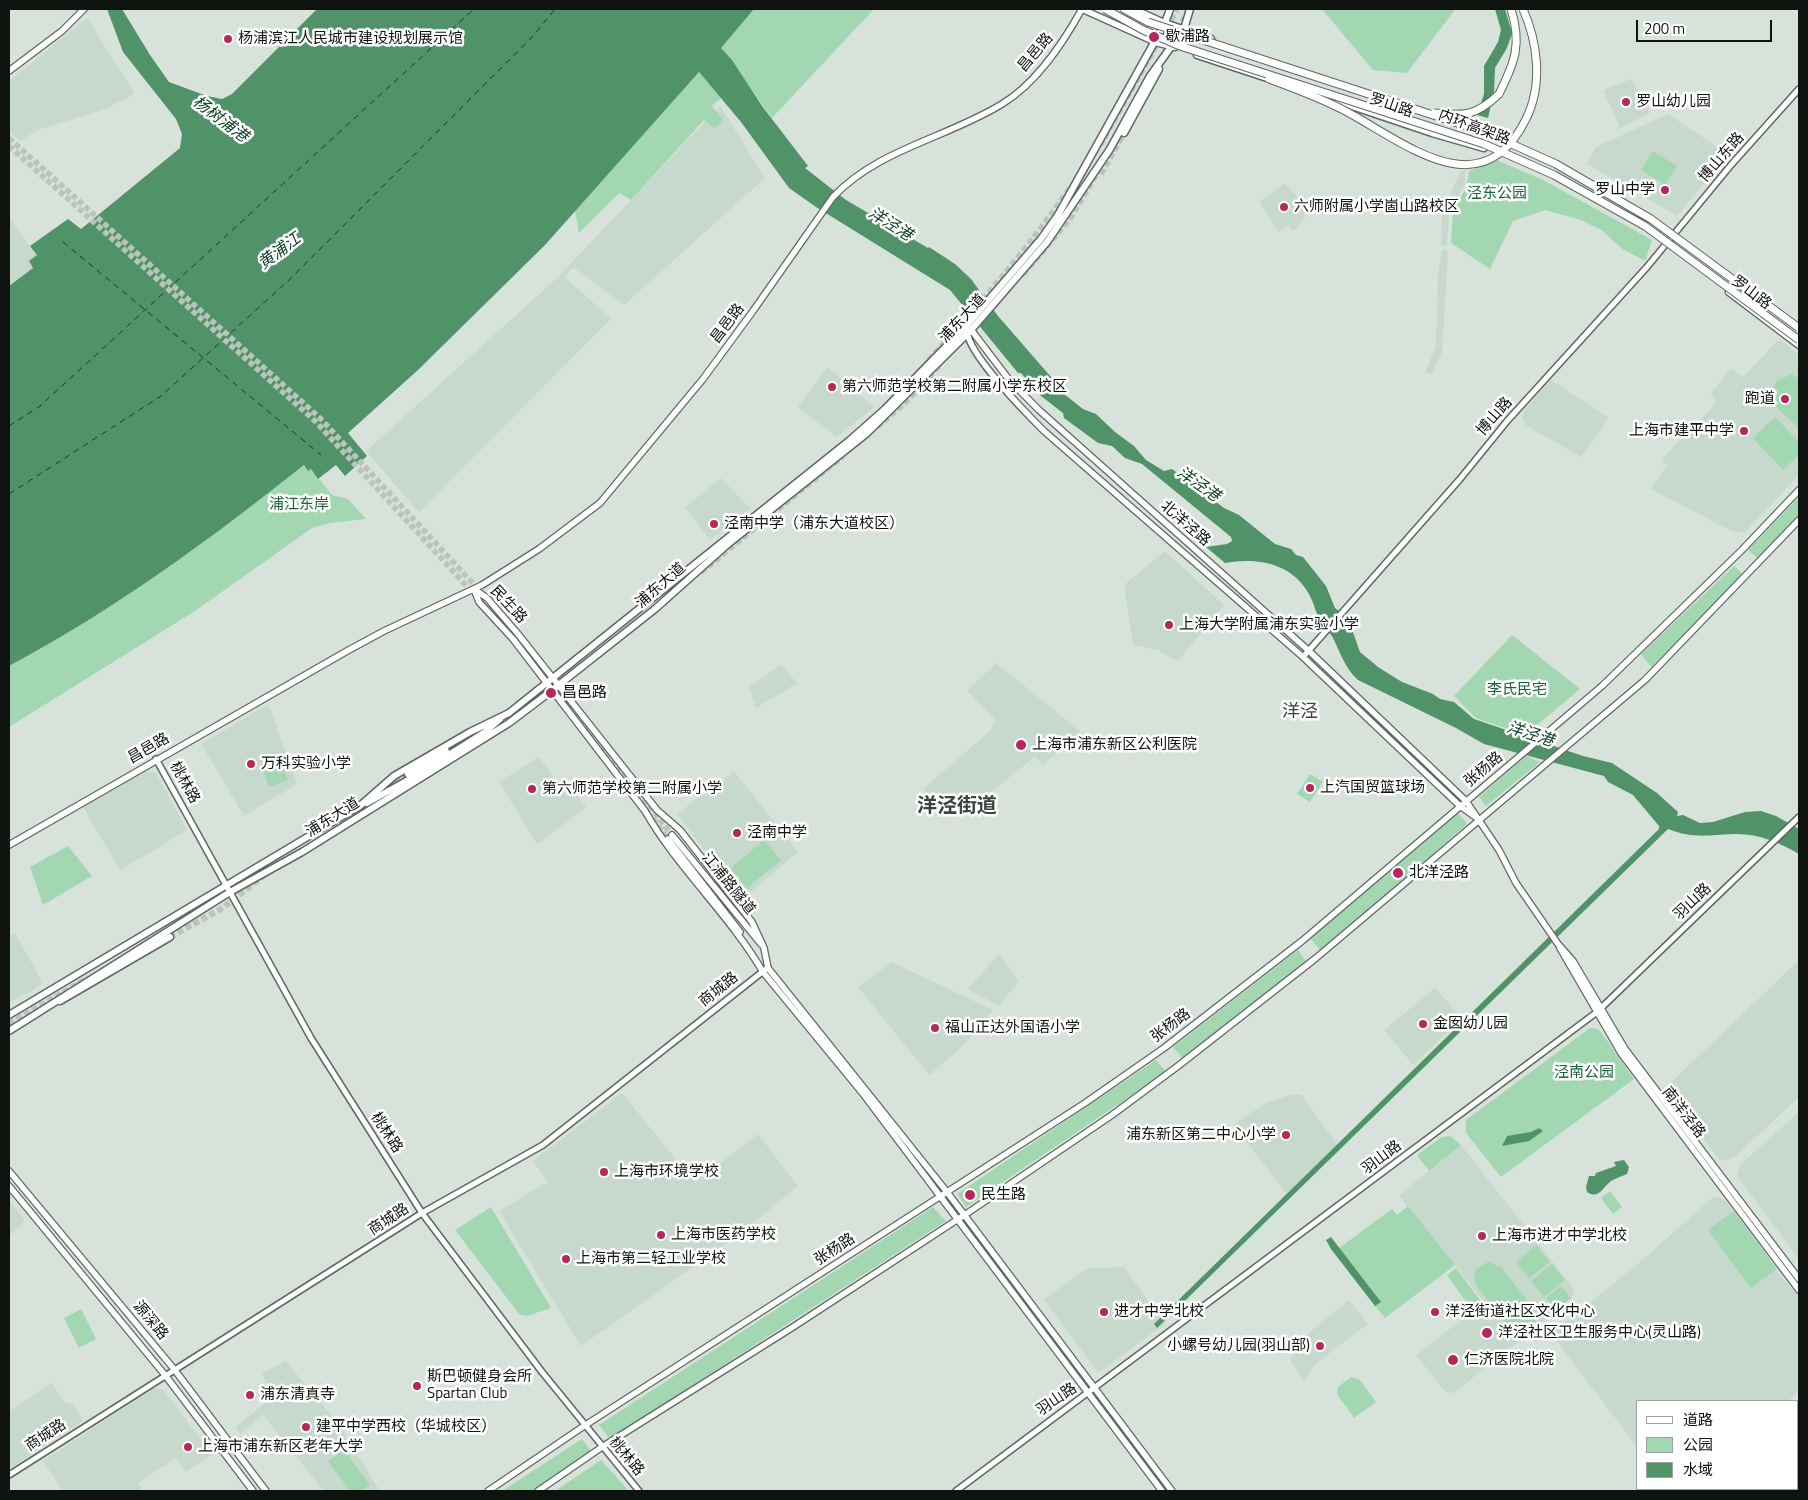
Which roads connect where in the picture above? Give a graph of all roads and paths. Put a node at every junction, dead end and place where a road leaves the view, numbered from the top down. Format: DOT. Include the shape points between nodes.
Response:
graph roads {
  1 [pos="84,9"];
  2 [pos="1082,9"];
  3 [pos="1105,9"];
  4 [pos="1124,9"];
  5 [pos="1134,9"];
  6 [pos="1170,9"];
  7 [pos="1190,9"];
  8 [pos="1511,9"];
  9 [pos="1523,9"];
  10 [pos="1165,24"];
  11 [pos="1184,29"];
  12 [pos="1155,42"];
  13 [pos="1176,46"];
  14 [pos="1162,63"];
  15 [pos="9,71"];
  16 [pos="1799,89"];
  17 [pos="1419,111"];
  18 [pos="1124,134"];
  19 [pos="1674,233"];
  20 [pos="1665,244"];
  21 [pos="994,299"];
  22 [pos="970,327"];
  23 [pos="1799,327"];
  24 [pos="1799,340"];
  25 [pos="1799,345"];
  26 [pos="1799,490"];
  27 [pos="1799,520"];
  28 [pos="474,589"];
  29 [pos="1309,651"];
  30 [pos="1302,657"];
  31 [pos="550,681"];
  32 [pos="555,688"];
  33 [pos="505,715"];
  34 [pos="156,759"];
  35 [pos="408,774"];
  36 [pos="1466,801"];
  37 [pos="361,805"];
  38 [pos="1460,806"];
  39 [pos="1797,819"];
  40 [pos="1481,820"];
  41 [pos="9,845"];
  42 [pos="227,885"];
  43 [pos="230,892"];
  44 [pos="170,937"];
  45 [pos="748,946"];
  46 [pos="764,948"];
  47 [pos="765,970"];
  48 [pos="97,974"];
  49 [pos="88,986"];
  50 [pos="54,1003"];
  51 [pos="1599,1010"];
  52 [pos="9,1015"];
  53 [pos="9,1031"];
  54 [pos="9,1171"];
  55 [pos="9,1186"];
  56 [pos="947,1192"];
  57 [pos="941,1196"];
  58 [pos="422,1214"];
  59 [pos="963,1216"];
  60 [pos="956,1219"];
  61 [pos="1799,1279"];
  62 [pos="1799,1290"];
  63 [pos="174,1369"];
  64 [pos="166,1375"];
  65 [pos="1093,1390"];
  66 [pos="584,1426"];
  67 [pos="602,1447"];
  68 [pos="9,1475"];
  69 [pos="253,1491"];
  70 [pos="266,1491"];
  71 [pos="488,1491"];
  72 [pos="538,1491"];
  73 [pos="639,1491"];
  74 [pos="956,1491"];
  75 [pos="1162,1491"];
  76 [pos="1172,1491"];
  1 -- 15 [label="main road" via="62,31"];
  2 -- 12 [label="main road, 罗山路"];
  2 -- 28 [label="main road, 昌邑路" via="1050,59 1003,104 888,157 857,175 833,197 691,394 600,503 539,549"];
  3 -- 13 [label="highway, 内环高架路, bridge"];
  4 -- 17 [label="highway, 内环高架路, bridge" via="1157,25"];
  5 -- 10 [label="main road, 罗山路"];
  6 -- 10 [label="main road, 浦东大道"];
  7 -- 11 [label="main road, 浦东大道"];
  8 -- 17 [label="highway, bridge" via="1518,48 1499,94 1484,108 1462,116"];
  9 -- 13 [label="highway, bridge" via="1536,62 1530,112 1508,148 1488,161 1473,165 1456,165 1426,156 1316,97"];
  10 -- 11 [label="main road, 罗山路"];
  10 -- 12 [label="main road, 浦东大道"];
  11 -- 13 [label="main road, 浦东大道"];
  11 -- 19 [label="main road, 罗山路" via="1486,129 1557,161 1652,216"];
  12 -- 13 [label="main road, 罗山路"];
  12 -- 21 [label="main road, 浦东大道" via="1058,215"];
  13 -- 14 [label="main road, 浦东大道"];
  13 -- 20 [label="main road, 罗山路" via="1432,133 1483,147 1553,178 1644,228"];
  13 -- 24 [label="highway, 内环高架路, bridge" via="1484,144 1554,175 1645,226"];
  14 -- 18 [label="main road"];
  14 -- 21 [label="main road, 浦东大道" via="1150,76 1110,149 1063,220"];
  16 -- 19 [label="street, 博山东路"];
  17 -- 23 [label="highway, 内环高架路, bridge" via="1485,132 1556,164 1651,219"];
  19 -- 20 [label="street, 博山东路"];
  19 -- 23 [label="main road, 罗山路"];
  20 -- 25 [label="main road, 罗山路"];
  20 -- 29 [label="street, 博山路"];
  21 -- 22 [label="main road, 浦东大道"];
  22 -- 29 [label="main road, 北洋泾路" via="1010,381 1038,410"];
  22 -- 30 [label="main road, 北洋泾路" via="974,348 1014,400 1044,431"];
  22 -- 31 [label="main road, 浦东大道" via="885,409"];
  22 -- 32 [label="main road, 浦东大道" via="866,434"];
  26 -- 36 [label="main road, 张杨路" via="1602,686"];
  27 -- 40 [label="main road" via="1645,680"];
  28 -- 31 [label="main road, 民生路" via="479,602"];
  28 -- 34 [label="main road, 昌邑路" via="384,631"];
  29 -- 30 [label="street, 博山路"];
  29 -- 36 [label="main road, 北洋泾路"];
  30 -- 38 [label="main road, 北洋泾路"];
  31 -- 32 [label="main road, 民生路"];
  31 -- 33 [label="main road, 浦东大道"];
  32 -- 43 [label="main road, 浦东大道" via="470,748 302,852"];
  32 -- 45 [label="main road, 民生路" via="660,836"];
  32 -- 46 [label="main road, 民生路" via="657,810 698,852 752,922"];
  33 -- 35 [label="main road"];
  33 -- 37 [label="main road" via="485,732 426,770"];
  33 -- 37 [label="main road, 浦东大道" via="394,776"];
  34 -- 41 [label="main road, 昌邑路"];
  34 -- 42 [label="street, 桃林路"];
  36 -- 38 [label="main road, 张杨路"];
  36 -- 40 [label="main road, 北洋泾路"];
  37 -- 42 [label="main road, 浦东大道"];
  38 -- 40 [label="main road, 北洋泾路"];
  38 -- 56 [label="main road, 张杨路" via="1302,941 1164,1048"];
  39 -- 51 [label="street, 羽山路"];
  40 -- 51 [label="main road, 南洋泾路" via="1512,876"];
  40 -- 59 [label="main road" via="1316,958 1178,1066"];
  42 -- 43 [label="street, 桃林路"];
  42 -- 52 [label="main road, 浦东大道"];
  43 -- 48 [label="main road, 浦东大道"];
  43 -- 58 [label="street, 桃林路" via="311,1038"];
  44 -- 49 [label="main road"];
  45 -- 46 [label="main road, 江浦路隧道" via="727,912 670,837"];
  45 -- 47 [label="main road, 民生路"];
  46 -- 47 [label="main road, 民生路"];
  47 -- 56 [label="main road, 民生路"];
  47 -- 57 [label="main road, 民生路"];
  47 -- 58 [label="street, 商城路" via="543,1145"];
  48 -- 49 [label="main road"];
  48 -- 50 [label="main road, 浦东大道"];
  49 -- 50 [label="main road"];
  50 -- 53 [label="main road, 浦东大道"];
  51 -- 61 [label="main road, 南洋泾路"];
  51 -- 62 [label="main road, 南洋泾路" via="1621,1053"];
  51 -- 65 [label="street, 羽山路"];
  54 -- 63 [label="main road, 源深路"];
  55 -- 64 [label="main road, 源深路"];
  56 -- 57 [label="main road, 张杨路"];
  56 -- 59 [label="main road, 民生路"];
  57 -- 60 [label="main road, 民生路"];
  57 -- 66 [label="main road, 张杨路"];
  58 -- 63 [label="street, 商城路"];
  58 -- 66 [label="street, 桃林路"];
  59 -- 60 [label="main road"];
  59 -- 65 [label="main road, 民生路"];
  60 -- 65 [label="main road, 民生路"];
  60 -- 67 [label="main road" via="793,1327"];
  63 -- 64 [label="street, 商城路"];
  63 -- 70 [label="main road, 源深路"];
  64 -- 68 [label="street, 商城路"];
  64 -- 69 [label="main road, 源深路"];
  65 -- 74 [label="street, 羽山路"];
  65 -- 75 [label="main road, 民生路"];
  65 -- 76 [label="main road, 民生路"];
  66 -- 67 [label="street, 桃林路"];
  66 -- 71 [label="main road, 张杨路"];
  67 -- 72 [label="main road"];
  67 -- 73 [label="street, 桃林路"];
}
